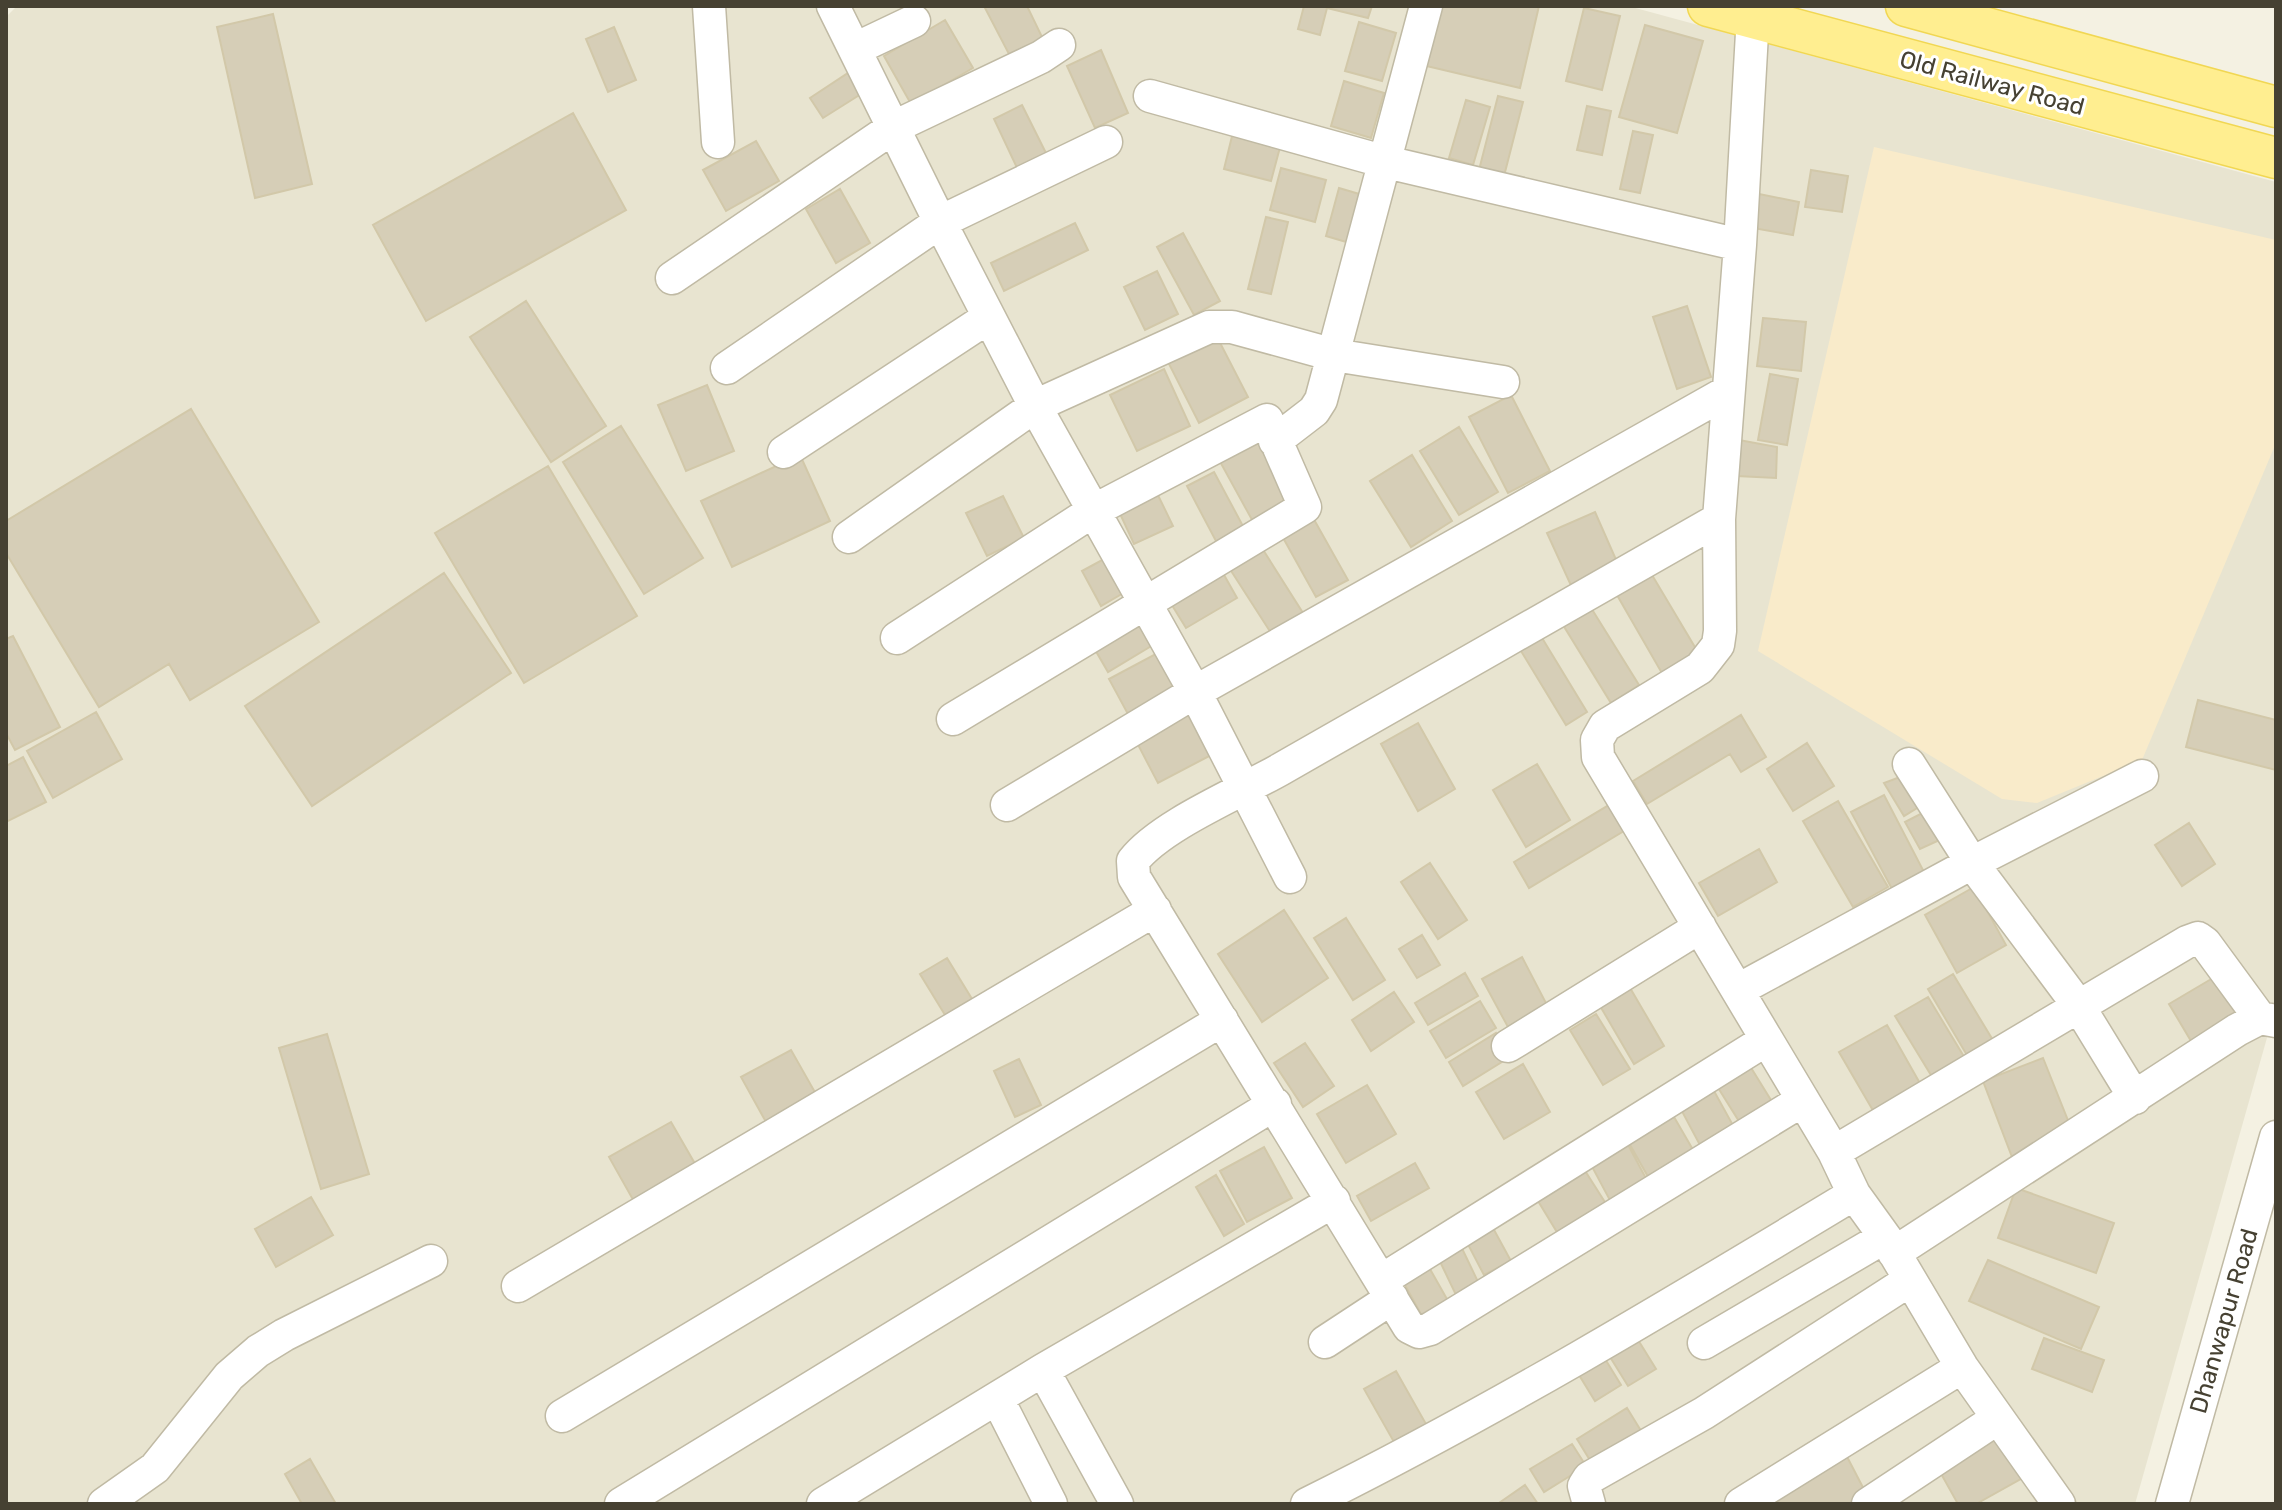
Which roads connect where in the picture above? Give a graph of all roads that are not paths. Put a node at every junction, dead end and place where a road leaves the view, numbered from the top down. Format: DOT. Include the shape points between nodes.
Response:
graph roads {
  1 [pos="709,6"];
  2 [pos="833,6"];
  3 [pos="1426,6"];
  4 [pos="1708,6"];
  5 [pos="1906,6"];
  6 [pos="1766,14"];
  7 [pos="914,21"];
  8 [pos="1059,45"];
  9 [pos="855,49"];
  10 [pos="1150,96"];
  11 [pos="2276,107"];
  12 [pos="894,127"];
  13 [pos="718,142"];
  14 [pos="1106,142"];
  15 [pos="2276,158"];
  16 [pos="1386,162"];
  17 [pos="940,222"];
  18 [pos="1740,245"];
  19 [pos="672,278"];
  20 [pos="989,317"];
  21 [pos="1334,355"];
  22 [pos="727,368"];
  23 [pos="1503,382"];
  24 [pos="1727,392"];
  25 [pos="1035,406"];
  26 [pos="1275,441"];
  27 [pos="784,452"];
  28 [pos="1093,511"];
  29 [pos="1719,519"];
  30 [pos="849,537"];
  31 [pos="1144,603"];
  32 [pos="897,638"];
  33 [pos="1195,692"];
  34 [pos="953,719"];
  35 [pos="1909,764"];
  36 [pos="2142,776"];
  37 [pos="1245,790"];
  38 [pos="1007,805"];
  39 [pos="1972,863"];
  40 [pos="1290,877"];
  41 [pos="1155,910"];
  42 [pos="1700,927"];
  43 [pos="1738,990"];
  44 [pos="2078,1005"];
  45 [pos="1222,1020"];
  46 [pos="2268,1020"];
  47 [pos="1766,1040"];
  48 [pos="1508,1046"];
  49 [pos="2135,1098"];
  50 [pos="1803,1100"];
  51 [pos="1275,1104"];
  52 [pos="2276,1137"];
  53 [pos="1834,1152"];
  54 [pos="1854,1194"];
  55 [pos="1334,1201"];
  56 [pos="1896,1257"];
  57 [pos="431,1261"];
  58 [pos="518,1286"];
  59 [pos="1387,1289"];
  60 [pos="1325,1342"];
  61 [pos="1704,1343"];
  62 [pos="1962,1367"];
  63 [pos="1043,1370"];
  64 [pos="997,1398"];
  65 [pos="562,1416"];
  66 [pos="1998,1418"];
  67 [pos="104,1504"];
  68 [pos="621,1504"];
  69 [pos="823,1504"];
  70 [pos="1051,1504"];
  71 [pos="1117,1504"];
  72 [pos="1307,1504"];
  73 [pos="1589,1504"];
  74 [pos="1741,1504"];
  75 [pos="1868,1504"];
  76 [pos="2059,1504"];
  77 [pos="2172,1504"];
  1 -- 13 [label="street"];
  2 -- 9 [label="street"];
  3 -- 16 [label="street"];
  4 -- 6 [label="main road, Old Railway Road"];
  5 -- 11 [label="main road"];
  6 -- 15 [label="main road, Old Railway Road"];
  6 -- 18 [label="street" via="1752,33"];
  7 -- 9 [label="street"];
  8 -- 12 [label="street"];
  9 -- 12 [label="street"];
  10 -- 16 [label="street"];
  12 -- 17 [label="street"];
  12 -- 19 [label="street"];
  14 -- 17 [label="street"];
  16 -- 18 [label="street"];
  16 -- 21 [label="street"];
  17 -- 20 [label="street"];
  17 -- 22 [label="street"];
  18 -- 24 [label="street"];
  20 -- 25 [label="street"];
  20 -- 27 [label="street"];
  21 -- 23 [label="street"];
  21 -- 25 [label="street" via="1232,327 1209,327"];
  21 -- 26 [label="street" via="1314,411"];
  24 -- 29 [label="street"];
  24 -- 33 [label="street"];
  25 -- 28 [label="street"];
  25 -- 30 [label="street"];
  26 -- 28 [label="street" via="1267,420"];
  26 -- 31 [label="street" via="1305,507"];
  28 -- 31 [label="street"];
  28 -- 32 [label="street"];
  29 -- 37 [label="street"];
  29 -- 42 [label="street" via="1718,645 1700,668 1605,726 1597,740 1598,757"];
  31 -- 33 [label="street"];
  31 -- 34 [label="street"];
  33 -- 37 [label="street"];
  33 -- 38 [label="street"];
  35 -- 39 [label="street"];
  36 -- 39 [label="street"];
  37 -- 40 [label="street"];
  37 -- 41 [label="street" via="1161,834 1133,861 1134,877"];
  39 -- 43 [label="street"];
  39 -- 44 [label="street"];
  41 -- 45 [label="street"];
  41 -- 58 [label="street"];
  42 -- 43 [label="street"];
  42 -- 48 [label="street"];
  43 -- 47 [label="street"];
  44 -- 46 [label="street" via="2198,938"];
  44 -- 49 [label="street"];
  44 -- 53 [label="street"];
  45 -- 51 [label="street"];
  45 -- 65 [label="street"];
  46 -- 49 [label="street" via="2237,1030"];
  47 -- 50 [label="street"];
  47 -- 59 [label="street"];
  49 -- 56 [label="street"];
  50 -- 53 [label="street"];
  50 -- 59 [label="street" via="1430,1329 1419,1332 1409,1327"];
  51 -- 55 [label="street"];
  51 -- 68 [label="street"];
  52 -- 77 [label="street, Dhanwapur Road"];
  53 -- 54 [label="street"];
  54 -- 56 [label="street"];
  54 -- 72 [label="street" via="1638,1324"];
  55 -- 59 [label="street"];
  55 -- 63 [label="street"];
  56 -- 61 [label="street"];
  56 -- 62 [label="street"];
  56 -- 73 [label="street" via="1704,1413 1589,1478 1584,1486"];
  57 -- 67 [label="street" via="258,1351 229,1376 155,1468"];
  59 -- 60 [label="street"];
  62 -- 66 [label="street"];
  62 -- 74 [label="street"];
  63 -- 64 [label="street"];
  63 -- 71 [label="street"];
  64 -- 69 [label="street"];
  64 -- 70 [label="street"];
  66 -- 75 [label="street"];
  66 -- 76 [label="street"];
}
